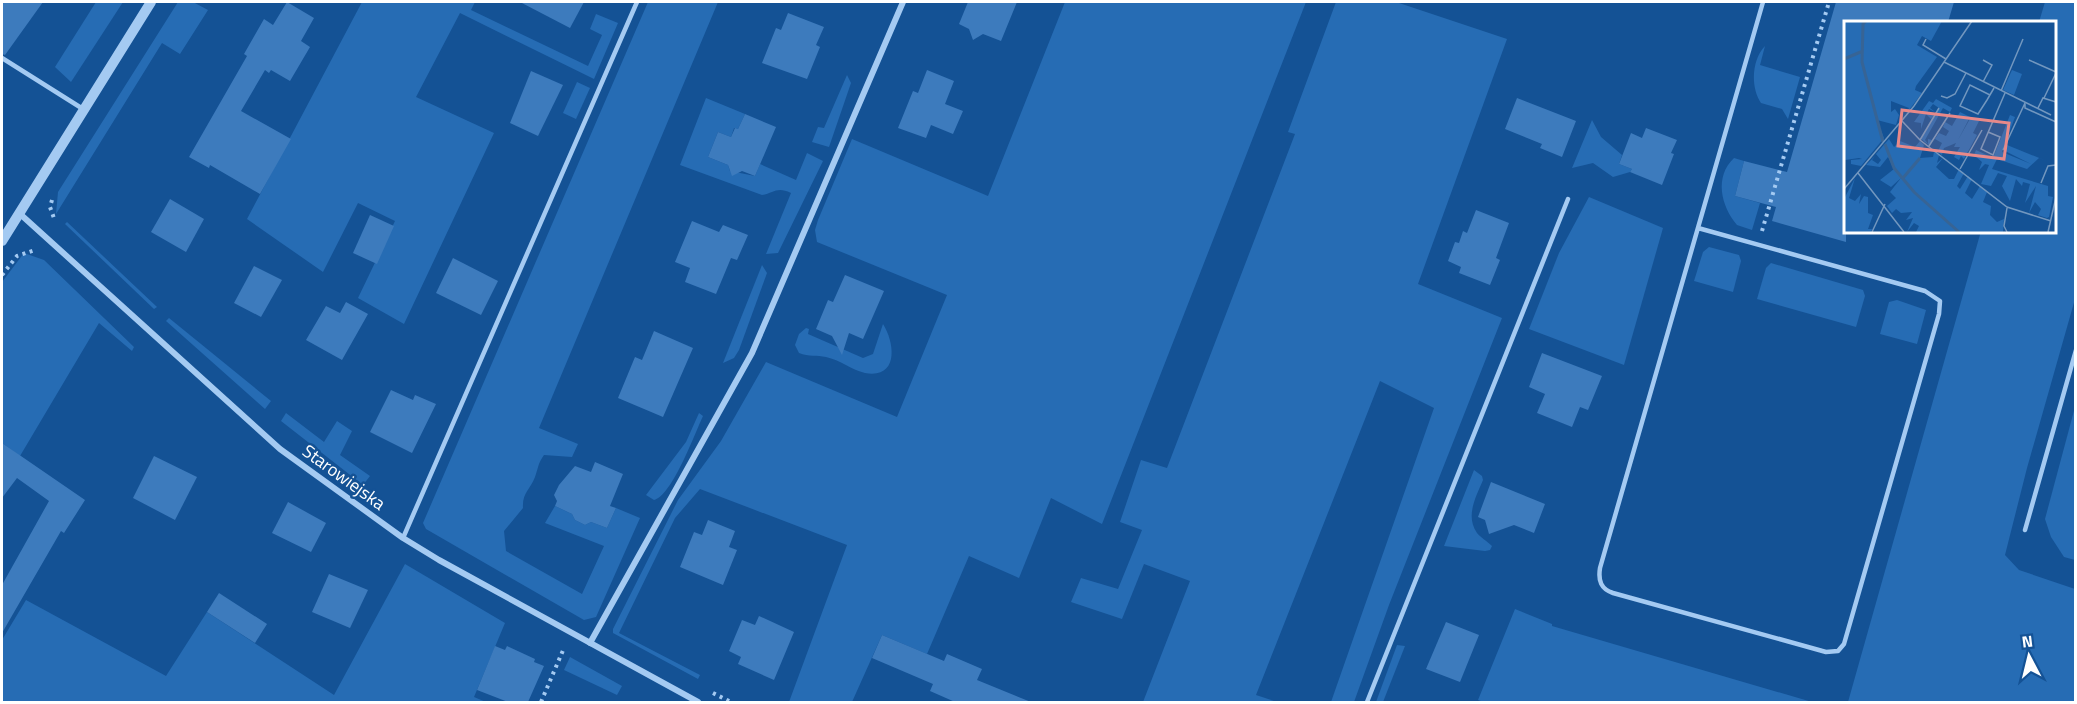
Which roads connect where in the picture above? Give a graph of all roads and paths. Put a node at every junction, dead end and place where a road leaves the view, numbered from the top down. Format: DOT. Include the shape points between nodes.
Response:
graph roads {
  1 [pos="151,2"];
  2 [pos="637,2"];
  3 [pos="903,2"];
  4 [pos="1763,2"];
  5 [pos="1829,2"];
  6 [pos="2,58"];
  7 [pos="85,110"];
  8 [pos="53,195"];
  9 [pos="1568,199"];
  10 [pos="20,213"];
  11 [pos="62,228"];
  12 [pos="1698,228"];
  13 [pos="2,241"];
  14 [pos="1759,245"];
  15 [pos="2076,350"];
  16 [pos="2025,530"];
  17 [pos="403,538"];
  18 [pos="571,633"];
  19 [pos="590,643"];
  20 [pos="704,688"];
  21 [pos="540,702"];
  22 [pos="698,702"];
  23 [pos="731,702"];
  24 [pos="1367,702"];
  1 -- 7 [label="street"];
  2 -- 17 [label="lane"];
  3 -- 19 [label="street" via="752,353"];
  4 -- 12 [label="lane"];
  5 -- 14 [label="path"];
  6 -- 7 [label="lane"];
  7 -- 10 [label="street"];
  8 -- 11 [label="path" via="53,219"];
  9 -- 24 [label="lane"];
  10 -- 13 [label="street"];
  10 -- 17 [label="street, Starowiejska" via="280,449"];
  12 -- 14 [label="lane"];
  12 -- 14 [label="lane" via="1599,580 1613,593 1838,651 1844,644 1940,314 1940,301 1925,291"];
  15 -- 16 [label="lane"];
  17 -- 18 [label="street, Starowiejska"];
  18 -- 19 [label="street, Starowiejska"];
  18 -- 21 [label="path"];
  19 -- 22 [label="street, Starowiejska"];
  20 -- 23 [label="path"];
}
